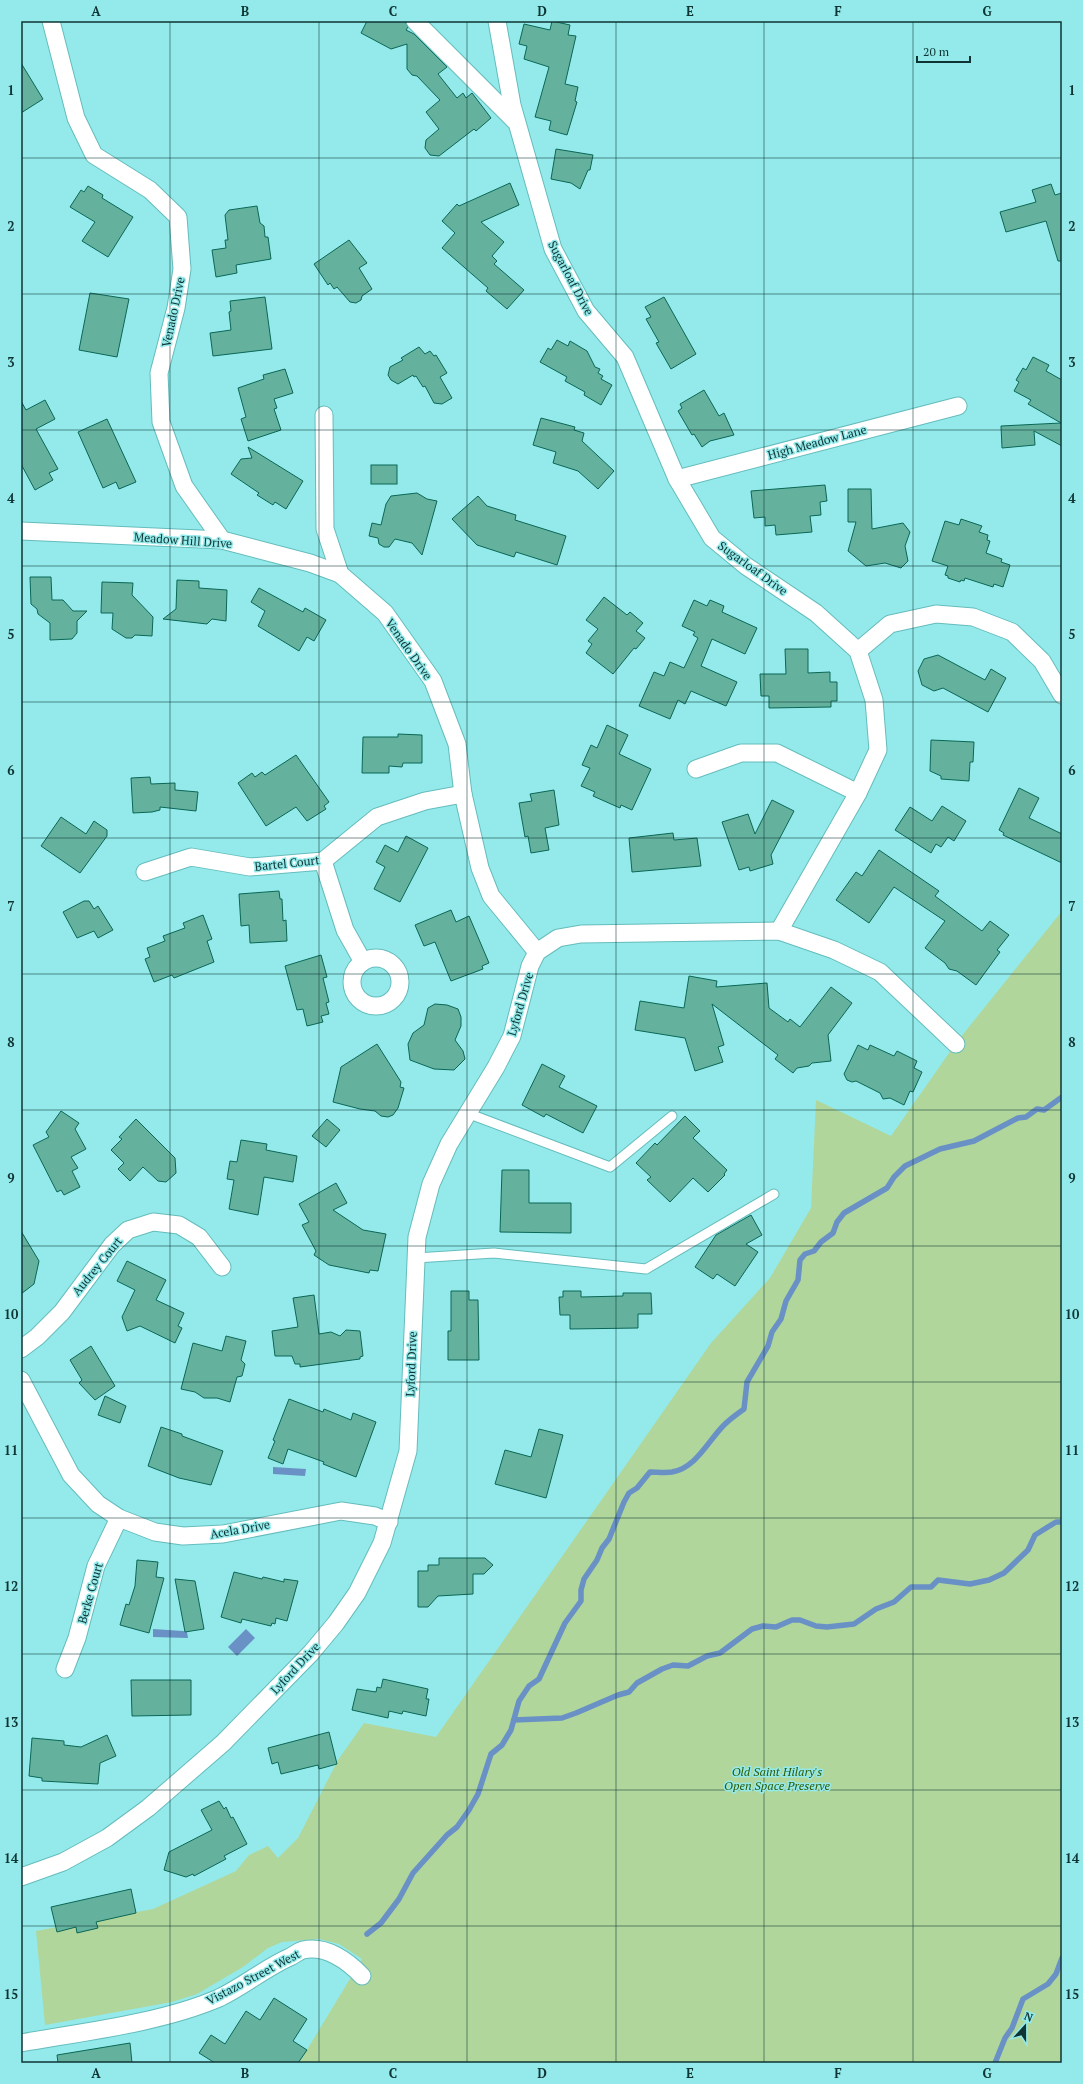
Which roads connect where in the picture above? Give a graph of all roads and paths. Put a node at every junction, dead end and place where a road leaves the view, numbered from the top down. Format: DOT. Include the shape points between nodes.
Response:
graph roads {
  1 [pos="51,21"];
  2 [pos="415,21"];
  3 [pos="497,21"];
  4 [pos="517,123"];
  5 [pos="958,406"];
  6 [pos="324,415"];
  7 [pos="677,479"];
  8 [pos="21,531"];
  9 [pos="222,540"];
  10 [pos="340,574"];
  11 [pos="858,651"];
  12 [pos="1062,695"];
  13 [pos="696,769"];
  14 [pos="858,793"];
  15 [pos="463,794"];
  16 [pos="323,861"];
  17 [pos="145,872"];
  18 [pos="779,931"];
  19 [pos="538,952"];
  20 [pos="363,962"];
  21 [pos="956,1044"];
  22 [pos="467,1113"];
  23 [pos="672,1116"];
  24 [pos="774,1194"];
  25 [pos="416,1258"];
  26 [pos="222,1268"];
  27 [pos="21,1349"];
  28 [pos="21,1380"];
  29 [pos="119,1518"];
  30 [pos="389,1522"];
  31 [pos="65,1669"];
  32 [pos="21,1877"];
  33 [pos="362,1976"];
  34 [pos="21,2042"];
  1 -- 9 [label="street, Venado Drive" via="76,118 94,155 150,190 178,217 182,269 176,308 159,373 161,422 184,486"];
  2 -- 4 [label="street, Sugarloaf Drive"];
  3 -- 4 [label="street, Sugarloaf Drive"];
  4 -- 7 [label="street, Sugarloaf Drive" via="553,248 586,311 625,357"];
  5 -- 7 [label="street, High Meadow Lane"];
  6 -- 10 [label="street" via="325,529"];
  7 -- 11 [label="street, Sugarloaf Drive" via="712,538 746,566 816,613"];
  8 -- 9 [label="street, Meadow Hill Drive"];
  9 -- 10 [label="street, Meadow Hill Drive" via="310,563"];
  10 -- 15 [label="street, Venado Drive" via="385,613 433,681 457,744"];
  11 -- 12 [label="street" via="890,624 936,614 973,617 1012,632 1042,661"];
  11 -- 14 [label="street, Sugarloaf Drive" via="874,700 878,750"];
  13 -- 14 [label="street" via="740,753 777,753"];
  14 -- 18 [label="street, Sugarloaf Drive"];
  15 -- 16 [label="street, Bartel Court" via="425,801 377,817"];
  15 -- 19 [label="street, Venado Drive" via="480,868 491,896"];
  16 -- 17 [label="street, Bartel Court" via="250,867 191,857"];
  16 -- 20 [label="street" via="345,930"];
  18 -- 19 [label="street, Lyford Drive" via="581,934 558,938"];
  18 -- 21 [label="street, Lyford Drive" via="834,950 880,972"];
  19 -- 22 [label="street, Lyford Drive" via="530,966 512,1036"];
  22 -- 23 [label="lane" via="610,1167"];
  22 -- 25 [label="street, Lyford Drive" via="449,1144 431,1184 417,1237"];
  24 -- 25 [label="lane" via="646,1269 494,1253"];
  25 -- 30 [label="street, Lyford Drive" via="408,1451"];
  26 -- 27 [label="street, Audrey Court" via="199,1237 180,1226 153,1222 128,1230 112,1245 62,1312"];
  28 -- 29 [label="street, Acela Drive" via="71,1474 98,1504"];
  29 -- 30 [label="street, Acela Drive" via="155,1532 183,1536 223,1534 341,1511 375,1516"];
  29 -- 31 [label="street, Berke Court" via="96,1566 78,1638"];
  30 -- 32 [label="street, Lyford Drive" via="366,1577 336,1623 311,1653 223,1743 148,1808 107,1838 64,1862"];
  33 -- 34 [label="street, Vistazo Street West" via="351,1964 337,1956 303,1950 219,1997 182,2011 107,2028"];
}
